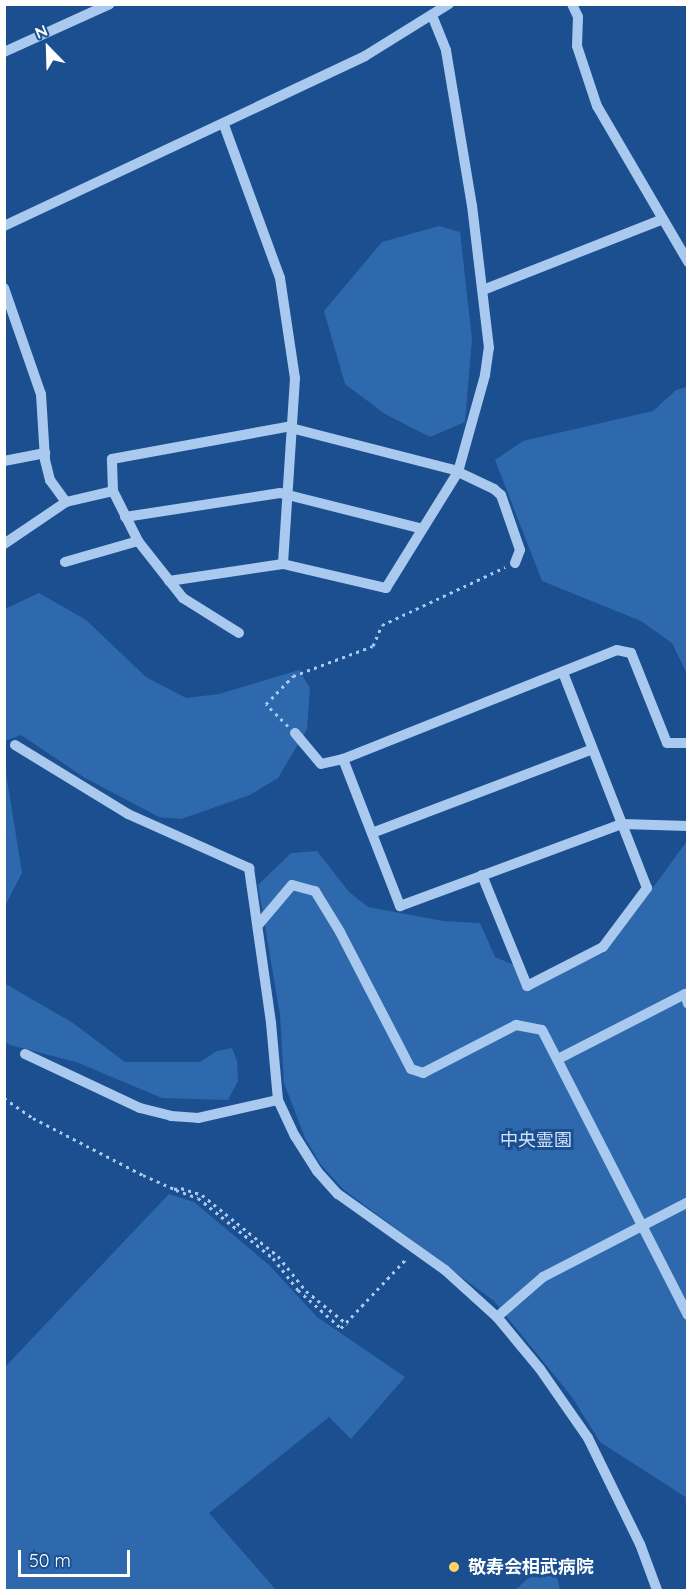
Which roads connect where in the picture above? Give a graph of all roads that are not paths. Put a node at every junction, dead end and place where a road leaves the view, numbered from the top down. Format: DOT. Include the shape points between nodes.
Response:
graph roads {
  1 [pos="110,4"];
  2 [pos="449,4"];
  3 [pos="572,4"];
  4 [pos="432,16"];
  5 [pos="4,52"];
  6 [pos="224,125"];
  7 [pos="663,219"];
  8 [pos="4,226"];
  9 [pos="687,262"];
  10 [pos="4,288"];
  11 [pos="483,290"];
  12 [pos="292,428"];
  13 [pos="45,453"];
  14 [pos="4,461"];
  15 [pos="458,472"];
  16 [pos="113,491"];
  17 [pos="288,494"];
  18 [pos="66,502"];
  19 [pos="125,517"];
  20 [pos="423,529"];
  21 [pos="138,541"];
  22 [pos="4,544"];
  23 [pos="65,562"];
  24 [pos="515,563"];
  25 [pos="283,564"];
  26 [pos="169,581"];
  27 [pos="239,633"];
  28 [pos="563,672"];
  29 [pos="295,732"];
  30 [pos="687,743"];
  31 [pos="15,744"];
  32 [pos="593,749"];
  33 [pos="343,759"];
  34 [pos="622,824"];
  35 [pos="687,826"];
  36 [pos="372,833"];
  37 [pos="482,874"];
  38 [pos="259,924"];
  39 [pos="687,1004"];
  40 [pos="25,1054"];
  41 [pos="558,1059"];
  42 [pos="278,1100"];
  43 [pos="687,1202"];
  44 [pos="643,1226"];
  45 [pos="687,1315"];
  46 [pos="497,1317"];
  47 [pos="657,1590"];
  1 -- 5 [label="street"];
  2 -- 4 [label="street"];
  3 -- 7 [label="street" via="578,17 577,46 597,106"];
  4 -- 6 [label="street" via="365,56"];
  4 -- 11 [label="street" via="446,50"];
  6 -- 8 [label="street"];
  6 -- 12 [label="street" via="280,278 295,378"];
  7 -- 9 [label="street"];
  7 -- 11 [label="street"];
  10 -- 13 [label="street" via="41,394"];
  11 -- 15 [label="street" via="489,348"];
  12 -- 15 [label="street"];
  12 -- 16 [label="street" via="111,459"];
  12 -- 17 [label="street"];
  13 -- 14 [label="street"];
  13 -- 18 [label="street" via="50,480"];
  15 -- 20 [label="street"];
  15 -- 24 [label="street" via="501,495 520,550"];
  16 -- 18 [label="street"];
  16 -- 19 [label="street"];
  17 -- 19 [label="street"];
  17 -- 20 [label="street"];
  17 -- 25 [label="street"];
  18 -- 22 [label="street"];
  19 -- 21 [label="street"];
  20 -- 25 [label="street" via="386,588"];
  21 -- 23 [label="street"];
  21 -- 26 [label="street"];
  25 -- 26 [label="street"];
  26 -- 27 [label="street" via="183,598"];
  28 -- 30 [label="street" via="617,650 631,653 666,743"];
  28 -- 32 [label="street"];
  28 -- 33 [label="street"];
  29 -- 33 [label="street" via="321,764"];
  31 -- 38 [label="street" via="128,814 249,868"];
  32 -- 34 [label="street"];
  32 -- 36 [label="street"];
  33 -- 36 [label="street"];
  34 -- 35 [label="street"];
  34 -- 37 [label="street"];
  34 -- 37 [label="street" via="647,888 603,947 527,986"];
  36 -- 37 [label="street" via="400,906"];
  38 -- 41 [label="street" via="292,885 315,891 411,1069 423,1073 520,1024 542,1030"];
  38 -- 42 [label="street"];
  39 -- 41 [label="street" via="685,994"];
  40 -- 42 [label="street" via="140,1108 171,1116 198,1118"];
  41 -- 44 [label="street"];
  42 -- 46 [label="street" via="317,1171 338,1194 416,1248"];
  43 -- 44 [label="street"];
  44 -- 45 [label="street"];
  44 -- 46 [label="street" via="543,1277"];
  46 -- 47 [label="street" via="540,1369 588,1438 640,1544"];
}
